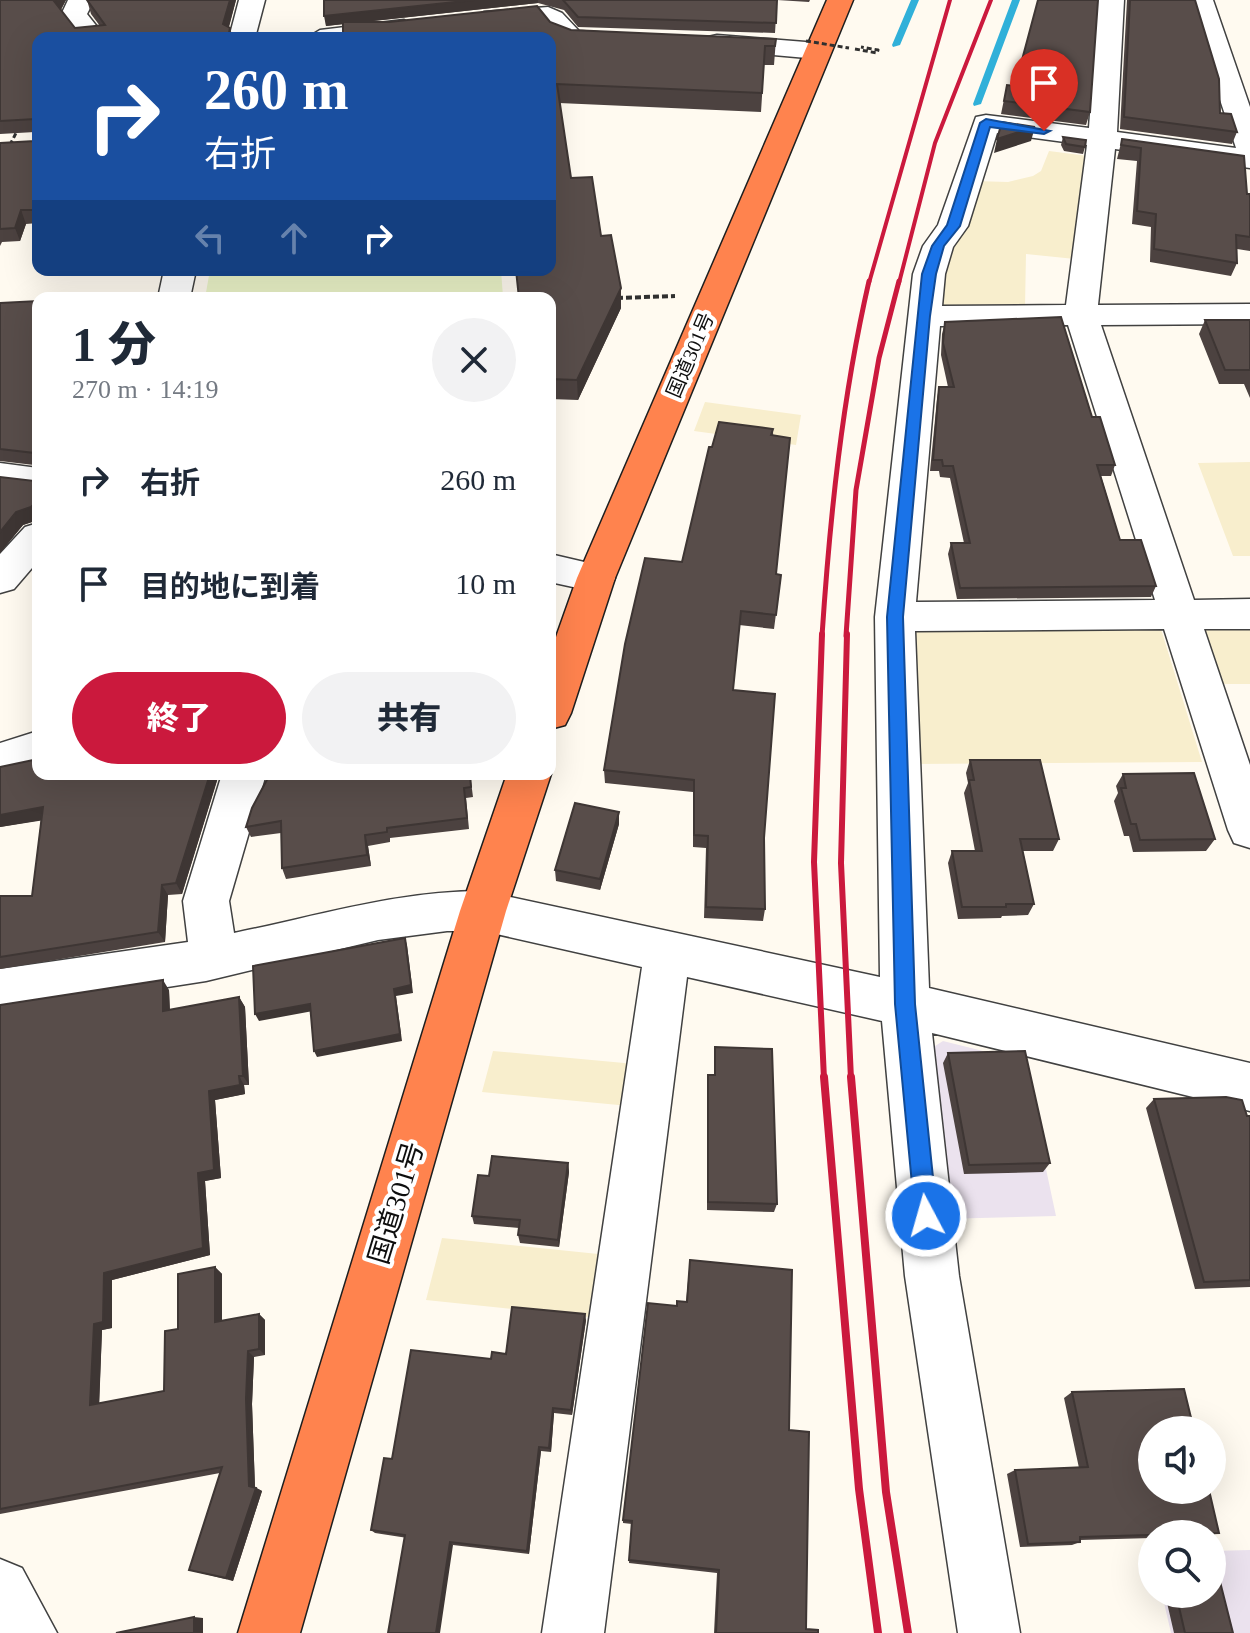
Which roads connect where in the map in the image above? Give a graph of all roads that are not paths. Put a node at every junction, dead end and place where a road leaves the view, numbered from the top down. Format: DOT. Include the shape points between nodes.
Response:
graph roads {
  1 [pos="81,0"];
  2 [pos="252,0"];
  3 [pos="840,0"];
  4 [pos="1111,0"];
  5 [pos="1200,0"];
  6 [pos="531,8"];
  7 [pos="432,25"];
  8 [pos="475,27"];
  9 [pos="88,32"];
  10 [pos="244,32"];
  11 [pos="372,32"];
  12 [pos="636,41"];
  13 [pos="699,42"];
  14 [pos="824,47"];
  15 [pos="1102,139"];
  16 [pos="1250,148"];
  17 [pos="1250,159"];
  18 [pos="1250,314"];
  19 [pos="1081,315"];
  20 [pos="923,316"];
  21 [pos="0,475"];
  22 [pos="32,479"];
  23 [pos="32,543"];
  24 [pos="556,569"];
  25 [pos="596,578"];
  26 [pos="0,579"];
  27 [pos="1250,614"];
  28 [pos="1181,615"];
  29 [pos="895,617"];
  30 [pos="556,695"];
  31 [pos="32,750"];
  32 [pos="0,760"];
  33 [pos="242,780"];
  34 [pos="527,780"];
  35 [pos="1250,830"];
  36 [pos="483,911"];
  37 [pos="669,952"];
  38 [pos="214,958"];
  39 [pos="0,991"];
  40 [pos="905,1004"];
  41 [pos="1250,1087"];
  42 [pos="0,1590"];
  43 [pos="26,1633"];
  44 [pos="269,1633"];
  45 [pos="573,1633"];
  46 [pos="989,1633"];
  1 -- 9 [label="street" via="74,15"];
  2 -- 10 [label="street"];
  3 -- 14 [label="highway, 国道301号"];
  4 -- 15 [label="street"];
  5 -- 16 [label="street"];
  6 -- 8 [label="street"];
  6 -- 12 [label="street" via="554,18 561,32 572,38"];
  7 -- 11 [label="street"];
  13 -- 14 [label="street"];
  14 -- 25 [label="highway, 国道301号"];
  15 -- 17 [label="street"];
  15 -- 19 [label="street"];
  15 -- 20 [label="street" via="986,123 953,226 938,246"];
  18 -- 19 [label="street"];
  19 -- 20 [label="street"];
  19 -- 28 [label="street"];
  20 -- 29 [label="street"];
  21 -- 22 [label="street"];
  23 -- 26 [label="street"];
  24 -- 25 [label="street"];
  25 -- 30 [label="highway, 国道301号"];
  27 -- 28 [label="street"];
  28 -- 29 [label="street"];
  28 -- 35 [label="street"];
  29 -- 40 [label="street"];
  31 -- 32 [label="street"];
  33 -- 38 [label="street" via="206,901"];
  34 -- 36 [label="highway, 国道301号"];
  36 -- 37 [label="street"];
  36 -- 38 [label="street" via="446,909 336,926"];
  36 -- 44 [label="highway, 国道301号"];
  37 -- 40 [label="street"];
  37 -- 45 [label="street"];
  38 -- 39 [label="street"];
  40 -- 41 [label="street"];
  40 -- 46 [label="street" via="932,1276"];
  42 -- 43 [label="street"];
}
